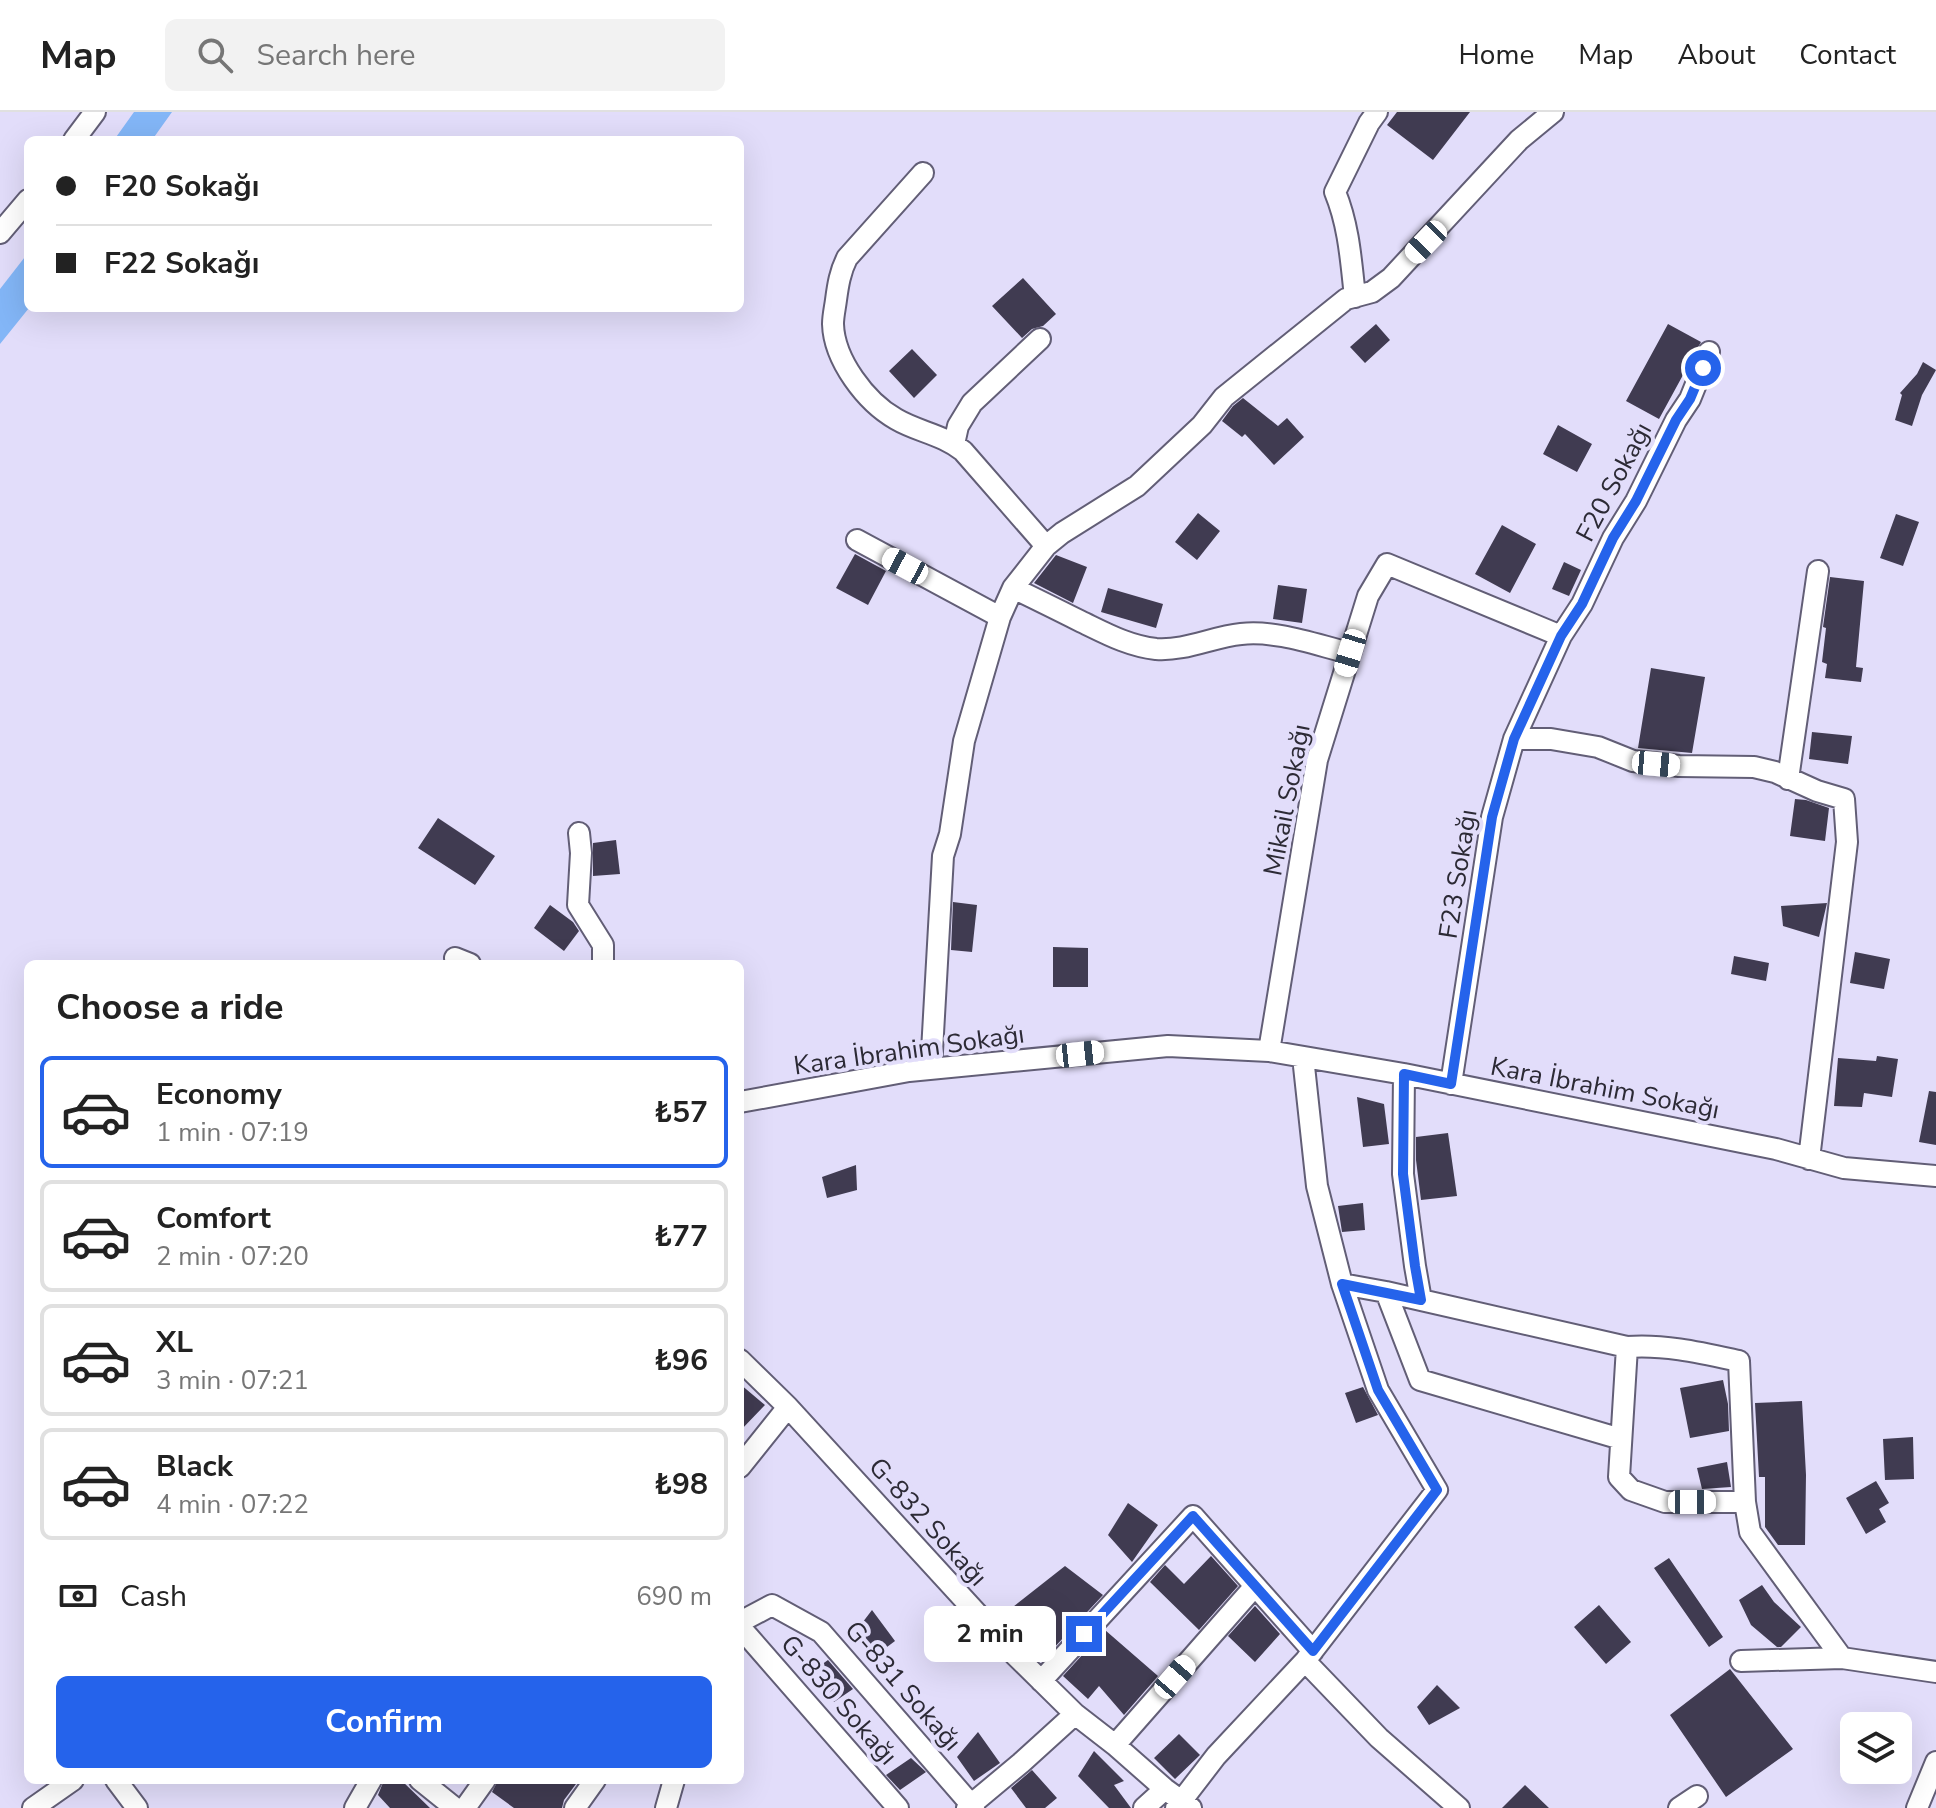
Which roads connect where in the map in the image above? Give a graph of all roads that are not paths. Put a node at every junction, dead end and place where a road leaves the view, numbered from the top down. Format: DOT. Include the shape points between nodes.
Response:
graph roads {
  1 [pos="95,112"];
  2 [pos="1377,112"];
  3 [pos="1553,112"];
  4 [pos="77,136"];
  5 [pos="923,173"];
  6 [pos="24,205"];
  7 [pos="0,233"];
  8 [pos="1355,297"];
  9 [pos="1040,339"];
  10 [pos="1709,352"];
  11 [pos="954,444"];
  12 [pos="857,540"];
  13 [pos="1046,546"];
  14 [pos="1818,571"];
  15 [pos="1013,588"];
  16 [pos="1000,617"];
  17 [pos="1561,636"];
  18 [pos="1350,653"];
  19 [pos="1514,739"];
  20 [pos="1788,779"];
  21 [pos="579,833"];
  22 [pos="603,960"];
  23 [pos="1269,1051"];
  24 [pos="1303,1057"];
  25 [pos="931,1069"];
  26 [pos="1404,1074"];
  27 [pos="1451,1084"];
  28 [pos="744,1101"];
  29 [pos="1809,1159"];
  30 [pos="1936,1176"];
  31 [pos="1342,1284"];
  32 [pos="1386,1292"];
  33 [pos="1421,1300"];
  34 [pos="1627,1347"];
  35 [pos="744,1364"];
  36 [pos="788,1407"];
  37 [pos="1621,1439"];
  38 [pos="744,1462"];
  39 [pos="1745,1502"];
  40 [pos="1255,1586"];
  41 [pos="744,1622"];
  42 [pos="744,1630"];
  43 [pos="1309,1656"];
  44 [pos="1842,1658"];
  45 [pos="1741,1661"];
  46 [pos="1936,1672"];
  47 [pos="1041,1681"];
  48 [pos="1075,1714"];
  49 [pos="1115,1745"];
  50 [pos="1935,1766"];
  51 [pos="67,1784"];
  52 [pos="119,1784"];
  53 [pos="369,1784"];
  54 [pos="425,1784"];
  55 [pos="482,1784"];
  56 [pos="592,1784"];
  57 [pos="673,1784"];
  58 [pos="1697,1796"];
  59 [pos="1179,1802"];
  60 [pos="970,1807"];
  61 [pos="33,1808"];
  62 [pos="137,1808"];
  63 [pos="355,1808"];
  64 [pos="455,1808"];
  65 [pos="465,1808"];
  66 [pos="575,1808"];
  67 [pos="666,1808"];
  68 [pos="898,1808"];
  69 [pos="1144,1808"];
  70 [pos="1459,1808"];
  71 [pos="1679,1808"];
  72 [pos="1917,1808"];
  1 -- 4 [label="street"];
  2 -- 8 [label="street" via="1335,192 1344,214"];
  3 -- 8 [label="street" via="1519,140 1391,278"];
  5 -- 11 [label="street" via="847,258 833,324 848,370 870,399 889,416"];
  6 -- 7 [label="street"];
  8 -- 13 [label="street" via="1224,397 1137,486"];
  9 -- 11 [label="street" via="972,403"];
  10 -- 17 [label="street, F20 Sokağı" via="1690,399"];
  11 -- 13 [label="street"];
  12 -- 16 [label="street"];
  13 -- 15 [label="street"];
  14 -- 20 [label="street"];
  15 -- 16 [label="street"];
  15 -- 18 [label="street" via="1143,647 1183,648 1254,634"];
  16 -- 25 [label="street" via="964,741 943,856"];
  17 -- 18 [label="street, Mikail Sokağı" via="1387,564 1368,596"];
  17 -- 19 [label="street, F23 Sokağı"];
  18 -- 23 [label="street, Mikail Sokağı" via="1317,760"];
  19 -- 20 [label="street" via="1598,747 1633,761 1754,767"];
  19 -- 27 [label="street, F23 Sokağı" via="1492,817"];
  20 -- 29 [label="street" via="1844,799 1847,842"];
  21 -- 22 [label="street" via="578,905 603,945"];
  23 -- 24 [label="street, Kara İbrahim Sokağı"];
  23 -- 25 [label="street, Kara İbrahim Sokağı" via="1168,1046"];
  24 -- 26 [label="street, Kara İbrahim Sokağı"];
  24 -- 31 [label="street" via="1317,1186"];
  25 -- 28 [label="street, Kara İbrahim Sokağı"];
  26 -- 27 [label="street, Kara İbrahim Sokağı"];
  26 -- 33 [label="street" via="1403,1174"];
  27 -- 29 [label="street, Kara İbrahim Sokağı"];
  29 -- 30 [label="street, Kara İbrahim Sokağı" via="1844,1168"];
  31 -- 32 [label="street"];
  31 -- 43 [label="street" via="1378,1390 1437,1490"];
  32 -- 33 [label="street"];
  32 -- 37 [label="street" via="1420,1380"];
  33 -- 34 [label="street"];
  34 -- 37 [label="street"];
  34 -- 39 [label="street" via="1648,1345 1739,1361"];
  35 -- 36 [label="street, G-832 Sokağı"];
  36 -- 38 [label="street"];
  36 -- 47 [label="street, G-832 Sokağı"];
  37 -- 39 [label="street" via="1619,1477 1631,1490 1665,1502"];
  39 -- 44 [label="street" via="1750,1532"];
  40 -- 43 [label="street"];
  40 -- 47 [label="street" via="1193,1516"];
  40 -- 49 [label="street"];
  41 -- 60 [label="street, G-831 Sokağı" via="772,1605 821,1632"];
  42 -- 68 [label="street, G-830 Sokağı"];
  43 -- 59 [label="street"];
  43 -- 70 [label="street" via="1379,1738"];
  44 -- 45 [label="street"];
  44 -- 46 [label="street"];
  47 -- 48 [label="street, G-832 Sokağı"];
  48 -- 49 [label="street, G-832 Sokağı"];
  48 -- 60 [label="street"];
  49 -- 59 [label="street, G-832 Sokağı"];
  50 -- 72 [label="street"];
  51 -- 61 [label="street"];
  52 -- 62 [label="street"];
  53 -- 63 [label="street"];
  54 -- 64 [label="street"];
  55 -- 65 [label="street"];
  56 -- 66 [label="street"];
  57 -- 67 [label="street"];
  58 -- 71 [label="street"];
  59 -- 69 [label="street"];
}
